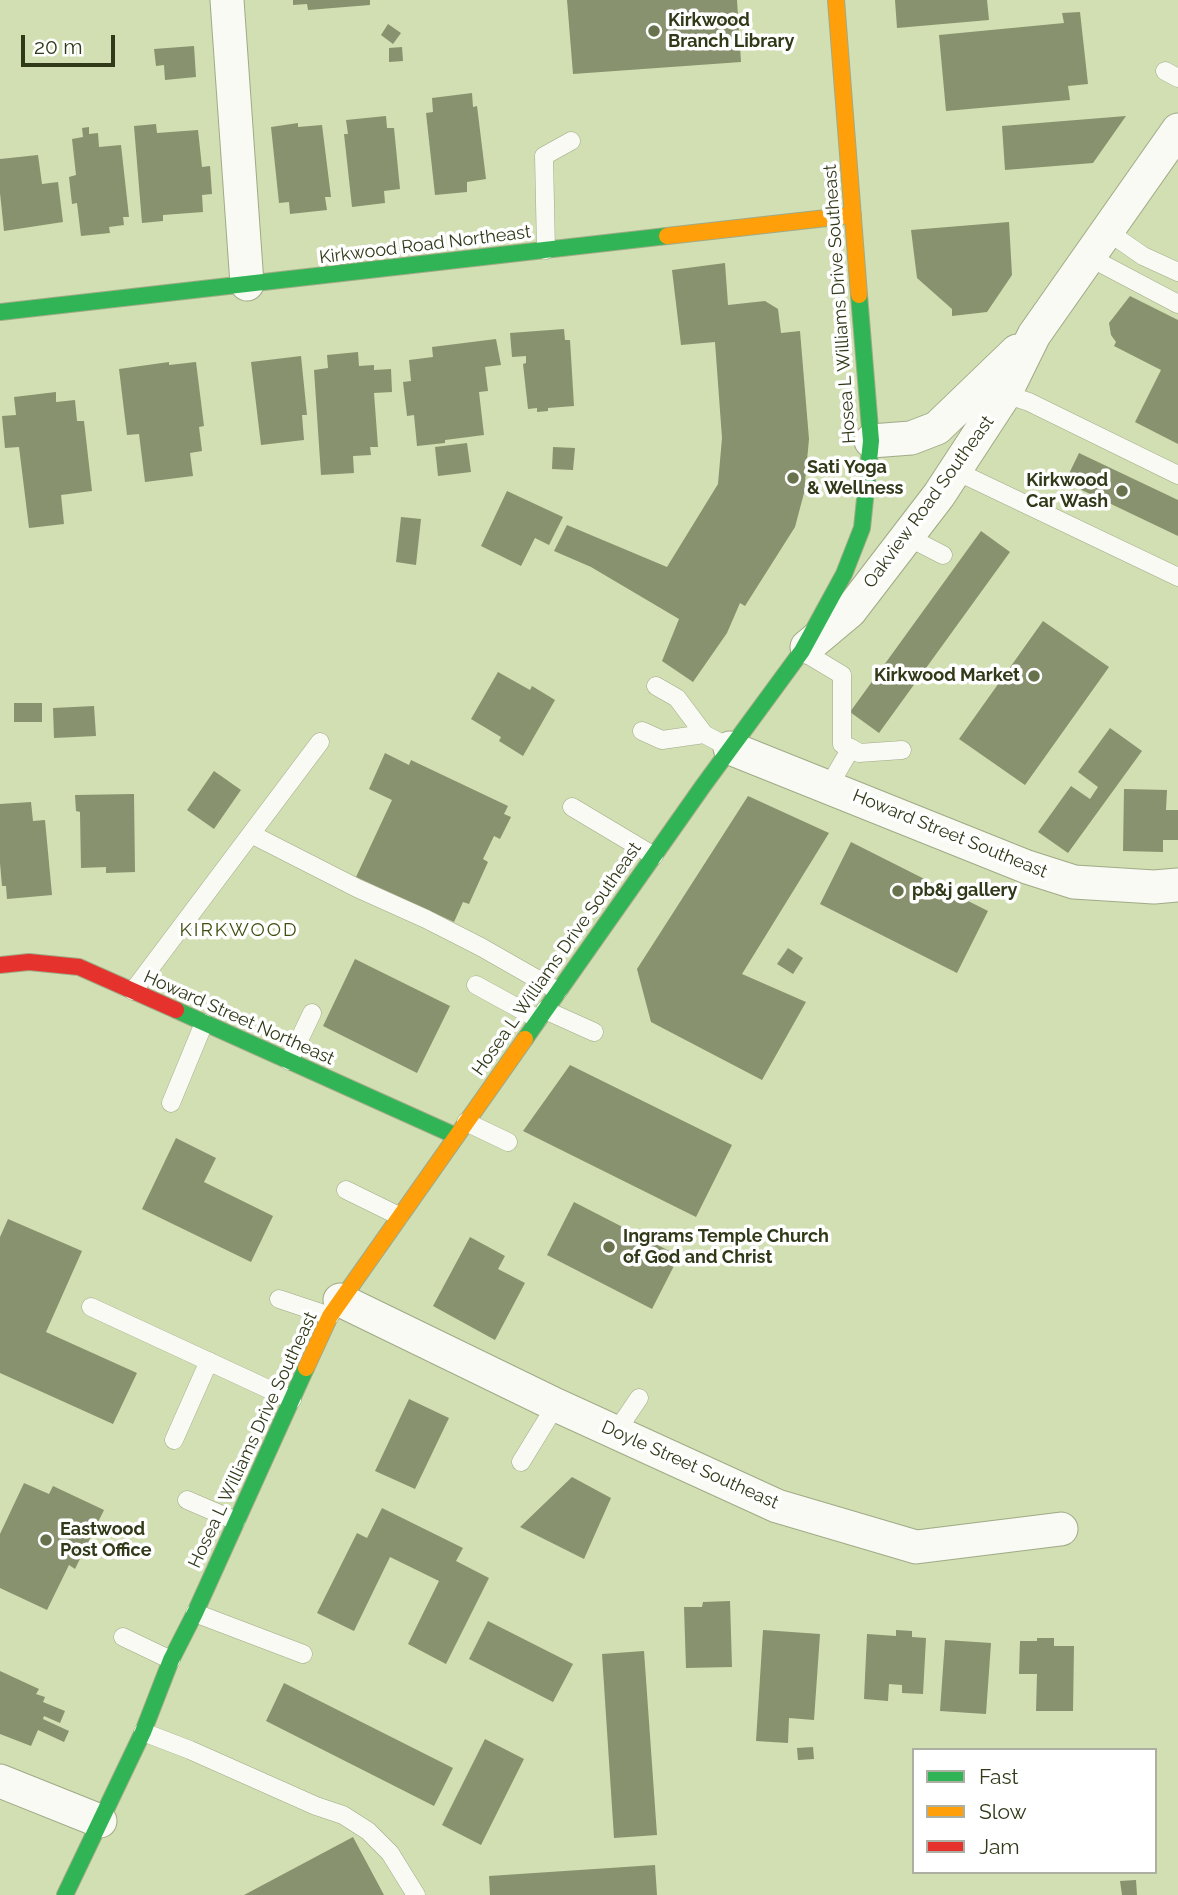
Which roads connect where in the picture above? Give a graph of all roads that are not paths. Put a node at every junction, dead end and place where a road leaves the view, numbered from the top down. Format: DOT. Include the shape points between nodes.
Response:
graph roads {
  1 [pos="227,0"];
  2 [pos="836,0"];
  3 [pos="1178,130"];
  4 [pos="571,141"];
  5 [pos="853,215"];
  6 [pos="1098,244"];
  7 [pos="546,250"];
  8 [pos="1178,272"];
  9 [pos="247,284"];
  10 [pos="1178,304"];
  11 [pos="0,312"];
  12 [pos="1034,335"];
  13 [pos="1005,394"];
  14 [pos="871,441"];
  15 [pos="956,471"];
  16 [pos="1178,475"];
  17 [pos="908,537"];
  18 [pos="943,555"];
  19 [pos="1178,577"];
  20 [pos="802,651"];
  21 [pos="656,686"];
  22 [pos="642,730"];
  23 [pos="717,741"];
  24 [pos="320,742"];
  25 [pos="851,748"];
  26 [pos="902,750"];
  27 [pos="829,786"];
  28 [pos="572,807"];
  29 [pos="251,834"];
  30 [pos="654,856"];
  31 [pos="1178,885"];
  32 [pos="0,965"];
  33 [pos="477,985"];
  34 [pos="133,991"];
  35 [pos="558,991"];
  36 [pos="312,1013"];
  37 [pos="542,1014"];
  38 [pos="204,1023"];
  39 [pos="594,1032"];
  40 [pos="289,1061"];
  41 [pos="171,1103"];
  42 [pos="461,1129"];
  43 [pos="508,1142"];
  44 [pos="346,1190"];
  45 [pos="399,1216"];
  46 [pos="279,1299"];
  47 [pos="91,1307"];
  48 [pos="335,1308"];
  49 [pos="209,1362"];
  50 [pos="639,1398"];
  51 [pos="292,1400"];
  52 [pos="556,1405"];
  53 [pos="616,1432"];
  54 [pos="174,1440"];
  55 [pos="521,1462"];
  56 [pos="187,1500"];
  57 [pos="236,1521"];
  58 [pos="1061,1529"];
  59 [pos="195,1613"];
  60 [pos="123,1637"];
  61 [pos="303,1654"];
  62 [pos="171,1660"];
  63 [pos="143,1732"];
  64 [pos="0,1782"];
  65 [pos="100,1821"];
  66 [pos="65,1895"];
  67 [pos="416,1895"];
  1 -- 9 [label="street"];
  2 -- 5 [label="street, Hosea L Williams Drive Southeast"];
  3 -- 6 [label="street, Oakview Road Southeast"];
  4 -- 7 [label="lane" via="544,156"];
  5 -- 7 [label="street, Kirkwood Road Northeast"];
  5 -- 14 [label="street, Hosea L Williams Drive Southeast"];
  6 -- 8 [label="lane" via="1143,256"];
  6 -- 10 [label="lane"];
  6 -- 12 [label="street, Oakview Road Southeast"];
  7 -- 9 [label="street, Kirkwood Road Northeast"];
  9 -- 11 [label="street, Kirkwood Road Northeast"];
  12 -- 13 [label="street, Oakview Road Southeast"];
  12 -- 14 [label="street, Oakview Road Southeast" via="937,428 911,438"];
  13 -- 15 [label="street, Oakview Road Southeast"];
  13 -- 16 [label="lane"];
  14 -- 20 [label="street, Hosea L Williams Drive Southeast" via="862,528 844,573"];
  15 -- 17 [label="street, Oakview Road Southeast"];
  15 -- 19 [label="lane"];
  17 -- 18 [label="lane"];
  17 -- 20 [label="street, Oakview Road Southeast" via="850,611"];
  20 -- 23 [label="street, Hosea L Williams Drive Southeast"];
  20 -- 25 [label="lane" via="842,675 842,744"];
  21 -- 23 [label="lane" via="677,698"];
  22 -- 23 [label="lane" via="662,740"];
  23 -- 27 [label="street, Howard Street Southeast"];
  23 -- 30 [label="street, Hosea L Williams Drive Southeast"];
  24 -- 29 [label="lane"];
  25 -- 26 [label="lane" via="859,753"];
  25 -- 27 [label="lane"];
  27 -- 31 [label="street, Howard Street Southeast" via="1074,882"];
  28 -- 30 [label="lane"];
  29 -- 34 [label="lane"];
  29 -- 35 [label="lane" via="481,947"];
  30 -- 35 [label="street, Hosea L Williams Drive Southeast"];
  32 -- 34 [label="street, Howard Street Northeast" via="29,962 79,967"];
  33 -- 37 [label="lane"];
  34 -- 38 [label="street, Howard Street Northeast"];
  35 -- 37 [label="street, Hosea L Williams Drive Southeast"];
  36 -- 40 [label="lane"];
  37 -- 39 [label="lane"];
  37 -- 42 [label="street, Hosea L Williams Drive Southeast"];
  38 -- 40 [label="street, Howard Street Northeast"];
  38 -- 41 [label="lane"];
  40 -- 42 [label="street, Howard Street Northeast"];
  42 -- 43 [label="lane"];
  42 -- 45 [label="street, Hosea L Williams Drive Southeast"];
  44 -- 45 [label="lane"];
  45 -- 48 [label="street, Hosea L Williams Drive Southeast"];
  46 -- 48 [label="lane"];
  47 -- 49 [label="lane"];
  48 -- 51 [label="street, Hosea L Williams Drive Southeast"];
  48 -- 52 [label="street, Doyle Street Southeast"];
  49 -- 51 [label="lane"];
  49 -- 54 [label="lane"];
  50 -- 53 [label="lane"];
  51 -- 57 [label="street, Hosea L Williams Drive Southeast"];
  52 -- 53 [label="street, Doyle Street Southeast"];
  52 -- 55 [label="lane"];
  53 -- 58 [label="street, Doyle Street Southeast" via="777,1506 916,1547"];
  56 -- 57 [label="lane"];
  57 -- 59 [label="street, Hosea L Williams Drive Southeast"];
  59 -- 61 [label="lane"];
  59 -- 62 [label="street, Hosea L Williams Drive Southeast"];
  60 -- 62 [label="lane"];
  62 -- 63 [label="street, Hosea L Williams Drive Southeast"];
  63 -- 65 [label="street, Hosea L Williams Drive Southeast"];
  63 -- 67 [label="lane" via="343,1815 368,1830 390,1853"];
  64 -- 65 [label="street"];
  65 -- 66 [label="street, Hosea L Williams Drive Southeast"];
}
